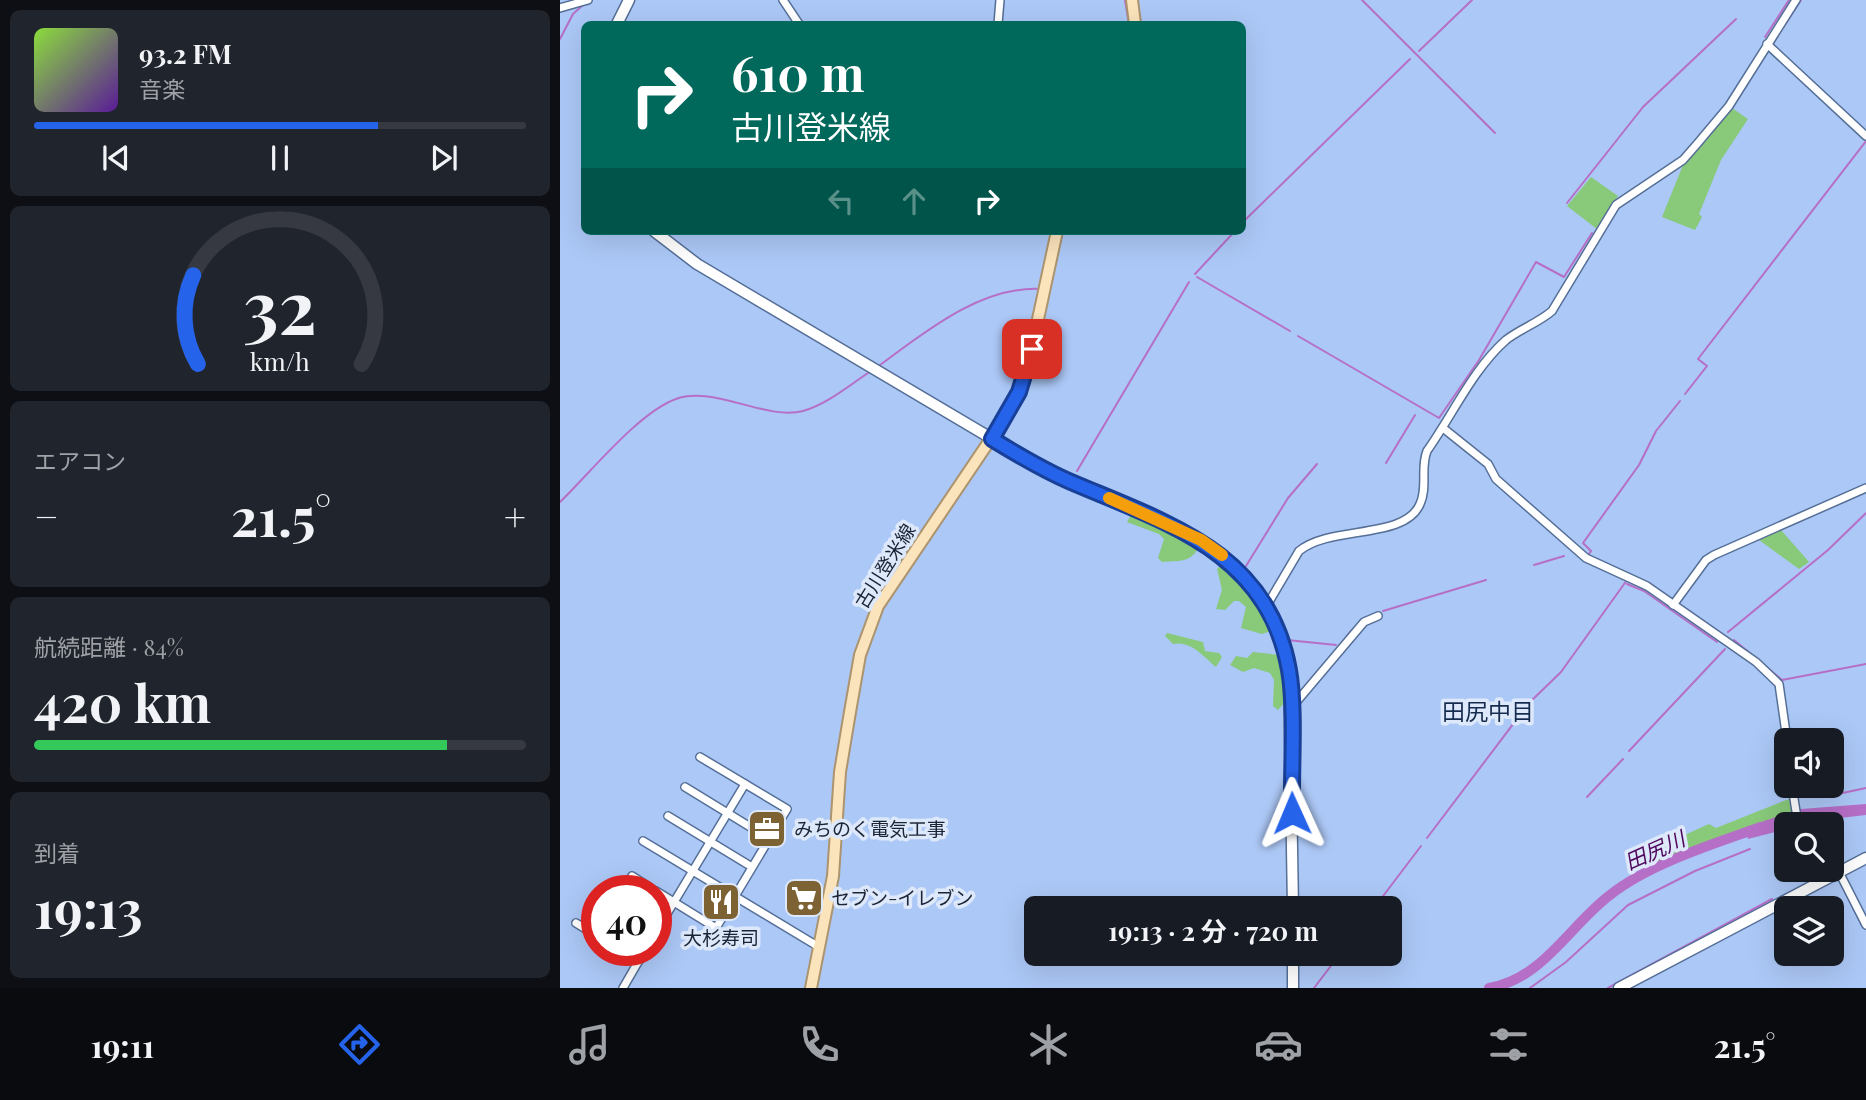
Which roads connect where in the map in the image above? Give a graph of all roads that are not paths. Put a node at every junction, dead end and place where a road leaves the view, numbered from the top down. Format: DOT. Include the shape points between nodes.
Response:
graph roads {
  1 [pos="588,0"];
  2 [pos="629,0"];
  3 [pos="782,0"];
  4 [pos="1000,0"];
  5 [pos="1132,0"];
  6 [pos="1796,0"];
  7 [pos="560,8"];
  8 [pos="618,21"];
  9 [pos="797,21"];
  10 [pos="998,21"];
  11 [pos="1135,21"];
  12 [pos="1767,44"];
  13 [pos="1866,136"];
  14 [pos="659,235"];
  15 [pos="1056,235"];
  16 [pos="1443,428"];
  17 [pos="992,439"];
  18 [pos="1866,488"];
  19 [pos="1673,605"];
  20 [pos="1266,607"];
  21 [pos="1378,616"];
  22 [pos="1291,702"];
  23 [pos="1785,728"];
  24 [pos="700,757"];
  25 [pos="745,783"];
  26 [pos="685,787"];
  27 [pos="727,813"];
  28 [pos="668,816"];
  29 [pos="769,839"];
  30 [pos="643,841"];
  31 [pos="710,842"];
  32 [pos="1866,858"];
  33 [pos="752,867"];
  34 [pos="1844,867"];
  35 [pos="693,871"];
  36 [pos="1815,882"];
  37 [pos="1841,882"];
  38 [pos="1293,896"];
  39 [pos="734,897"];
  40 [pos="674,902"];
  41 [pos="672,905"];
  42 [pos="576,923"];
  43 [pos="1866,925"];
  44 [pos="581,926"];
  45 [pos="819,947"];
  46 [pos="636,966"];
  47 [pos="1293,966"];
  48 [pos="623,988"];
  49 [pos="811,988"];
  50 [pos="1293,988"];
  51 [pos="1619,988"];
  1 -- 7 [label="street"];
  2 -- 8 [label="street"];
  3 -- 9 [label="street"];
  4 -- 10 [label="street"];
  5 -- 11 [label="main road"];
  6 -- 12 [label="street"];
  12 -- 13 [label="street"];
  12 -- 16 [label="street" via="1729,106 1683,160 1616,205 1552,311 1507,340 1484,365"];
  14 -- 17 [label="street" via="697,264"];
  15 -- 17 [label="main road, 古川登米線" via="1026,375"];
  16 -- 19 [label="street" via="1488,464 1496,479 1586,558 1647,586"];
  16 -- 20 [label="street" via="1424,457 1420,507 1396,525 1321,537 1306,545"];
  17 -- 20 [label="street" via="1038,467 1201,540 1249,581"];
  17 -- 45 [label="main road, 古川登米線" via="878,606 865,637 840,772 833,876"];
  18 -- 19 [label="street" via="1714,555"];
  19 -- 23 [label="street" via="1756,662 1779,684"];
  20 -- 22 [label="street" via="1289,668"];
  21 -- 22 [label="street" via="1364,622 1298,700"];
  22 -- 38 [label="street"];
  24 -- 25 [label="street"];
  25 -- 27 [label="street"];
  25 -- 29 [label="street" via="787,809"];
  26 -- 27 [label="street"];
  27 -- 29 [label="street"];
  27 -- 31 [label="street"];
  28 -- 31 [label="street"];
  29 -- 33 [label="street"];
  30 -- 35 [label="street"];
  31 -- 33 [label="street"];
  31 -- 35 [label="street"];
  32 -- 34 [label="street"];
  33 -- 39 [label="street"];
  35 -- 39 [label="street"];
  35 -- 40 [label="street"];
  36 -- 51 [label="street"];
  37 -- 43 [label="street"];
  39 -- 40 [label="street" via="716,928"];
  39 -- 45 [label="street"];
  40 -- 41 [label="street"];
  42 -- 44 [label="street"];
  45 -- 49 [label="main road, 古川登米線"];
  46 -- 48 [label="street"];
  47 -- 50 [label="street"];
}
